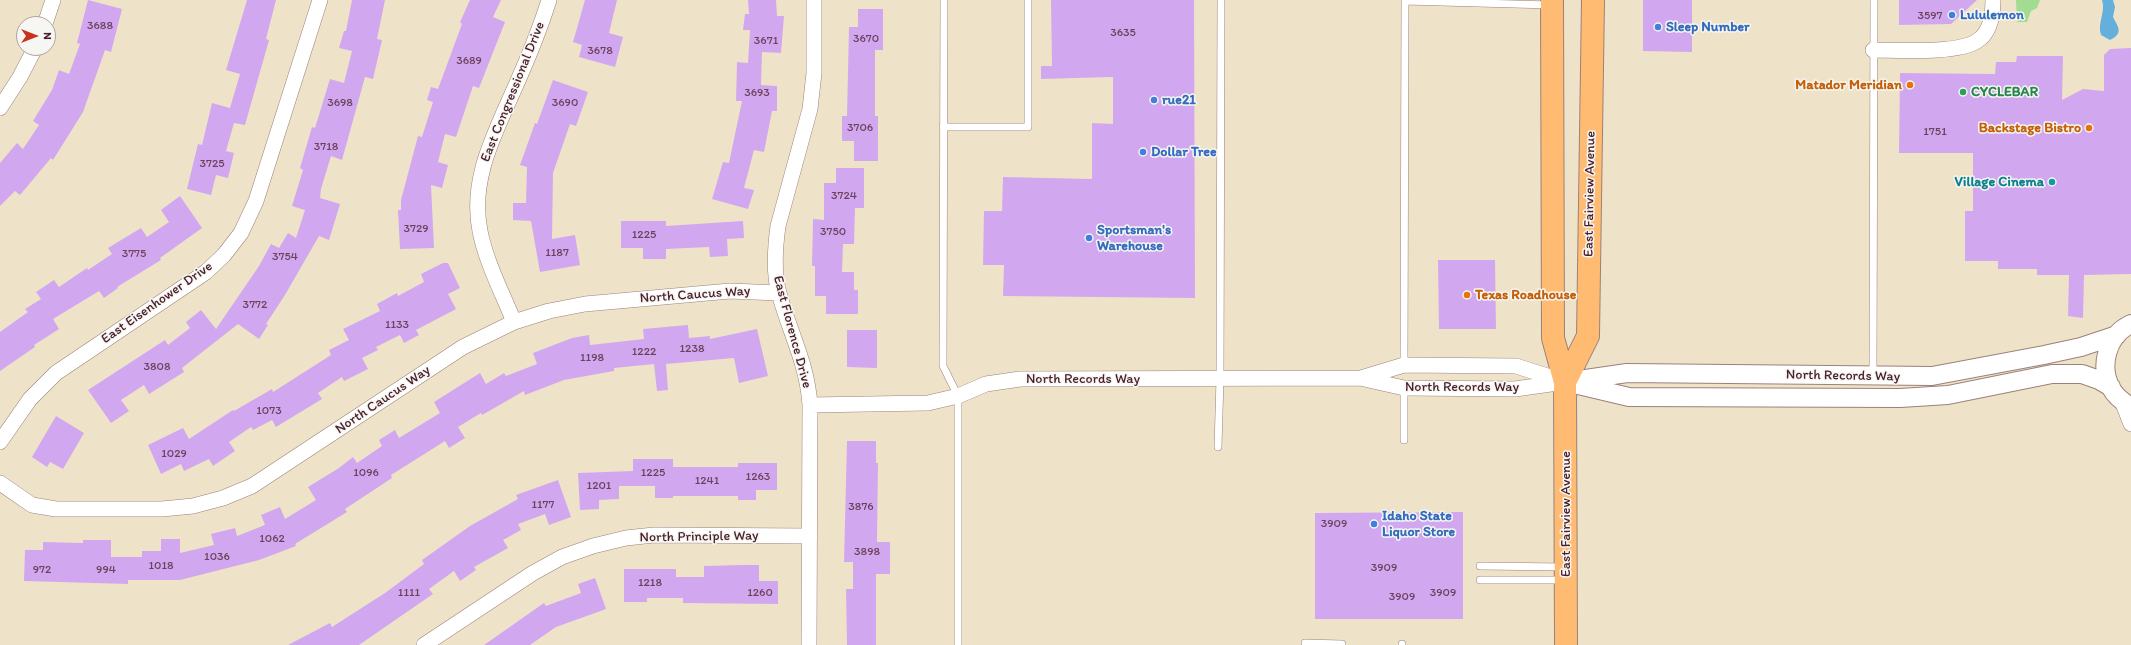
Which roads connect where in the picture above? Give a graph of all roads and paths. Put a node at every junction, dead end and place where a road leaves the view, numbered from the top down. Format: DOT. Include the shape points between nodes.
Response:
graph roads {
  1 [pos="53,0"];
  2 [pos="320,0"];
  3 [pos="549,0"];
  4 [pos="814,0"];
  5 [pos="944,0"];
  6 [pos="1028,0"];
  7 [pos="1221,0"];
  8 [pos="1593,0"];
  9 [pos="1874,0"];
  10 [pos="1992,0"];
  11 [pos="1405,1"];
  12 [pos="1553,2"];
  13 [pos="48,16"];
  14 [pos="1873,50"];
  15 [pos="31,56"];
  16 [pos="0,108"];
  17 [pos="943,127"];
  18 [pos="779,293"];
  19 [pos="514,322"];
  20 [pos="2124,329"];
  21 [pos="1404,365"];
  22 [pos="1873,377"];
  23 [pos="1360,378"];
  24 [pos="1220,379"];
  25 [pos="1566,382"];
  26 [pos="1404,388"];
  27 [pos="958,396"];
  28 [pos="2121,398"];
  29 [pos="810,405"];
  30 [pos="2131,424"];
  31 [pos="1404,440"];
  32 [pos="0,442"];
  33 [pos="1218,447"];
  34 [pos="0,482"];
  35 [pos="810,536"];
  36 [pos="1480,566"];
  37 [pos="1566,574"];
  38 [pos="1480,580"];
  39 [pos="1305,643"];
  40 [pos="1342,644"];
  41 [pos="424,645"];
  42 [pos="809,645"];
  43 [pos="958,645"];
  44 [pos="1566,645"];
  1 -- 13 [label="street"];
  2 -- 32 [label="street, East Eisenhower Drive" via="256,201 241,233 224,255 206,272 56,373 30,399"];
  3 -- 19 [label="street, East Congressional Drive" via="539,33 489,148 478,190 479,223 484,249"];
  4 -- 18 [label="street, East Florence Drive" via="814,73 810,109 775,245"];
  5 -- 17 [label="lane"];
  6 -- 17 [label="lane" via="1028,127"];
  7 -- 24 [label="lane"];
  8 -- 25 [label="main road, East Fairview Avenue" via="1588,336"];
  9 -- 14 [label="lane"];
  10 -- 14 [label="street" via="1989,25 1983,35 1969,45 1940,49"];
  11 -- 12 [label="lane"];
  11 -- 21 [label="lane"];
  12 -- 25 [label="main road, East Fairview Avenue" via="1553,338"];
  14 -- 22 [label="lane"];
  15 -- 16 [label="street"];
  17 -- 27 [label="lane" via="943,366"];
  18 -- 19 [label="street, North Caucus Way" via="730,291 585,304 549,311"];
  18 -- 29 [label="street, East Florence Drive" via="805,367"];
  19 -- 34 [label="street, North Caucus Way" via="463,346 275,472 252,486 223,498 193,506 162,509 56,509 32,505"];
  20 -- 22 [label="street, North Records Way" via="2081,347 2044,356 1932,376"];
  20 -- 28 [label="street" via="2109,346 2105,360 2106,374"];
  21 -- 23 [label="street, North Records Way"];
  21 -- 25 [label="street, North Records Way" via="1516,366"];
  22 -- 25 [label="street, North Records Way" via="1627,373"];
  23 -- 24 [label="street, North Records Way"];
  23 -- 26 [label="street, North Records Way"];
  24 -- 27 [label="street, North Records Way" via="1020,379 986,384"];
  24 -- 33 [label="lane"];
  25 -- 26 [label="street, North Records Way" via="1515,389"];
  25 -- 28 [label="street, North Records Way" via="1629,397 1900,398 1948,395 2052,374 2082,374 2099,380"];
  25 -- 37 [label="main road, East Fairview Avenue"];
  26 -- 31 [label="lane"];
  27 -- 29 [label="street, North Records Way" via="928,403"];
  27 -- 43 [label="lane"];
  28 -- 30 [label="street"];
  29 -- 35 [label="street, East Florence Drive"];
  35 -- 41 [label="street, North Principle Way" via="654,535 626,538 593,546 562,557 533,572"];
  35 -- 42 [label="street, East Florence Drive"];
  36 -- 37 [label="lane"];
  37 -- 38 [label="lane"];
  37 -- 44 [label="main road, East Fairview Avenue"];
  39 -- 40 [label="lane"];
}
